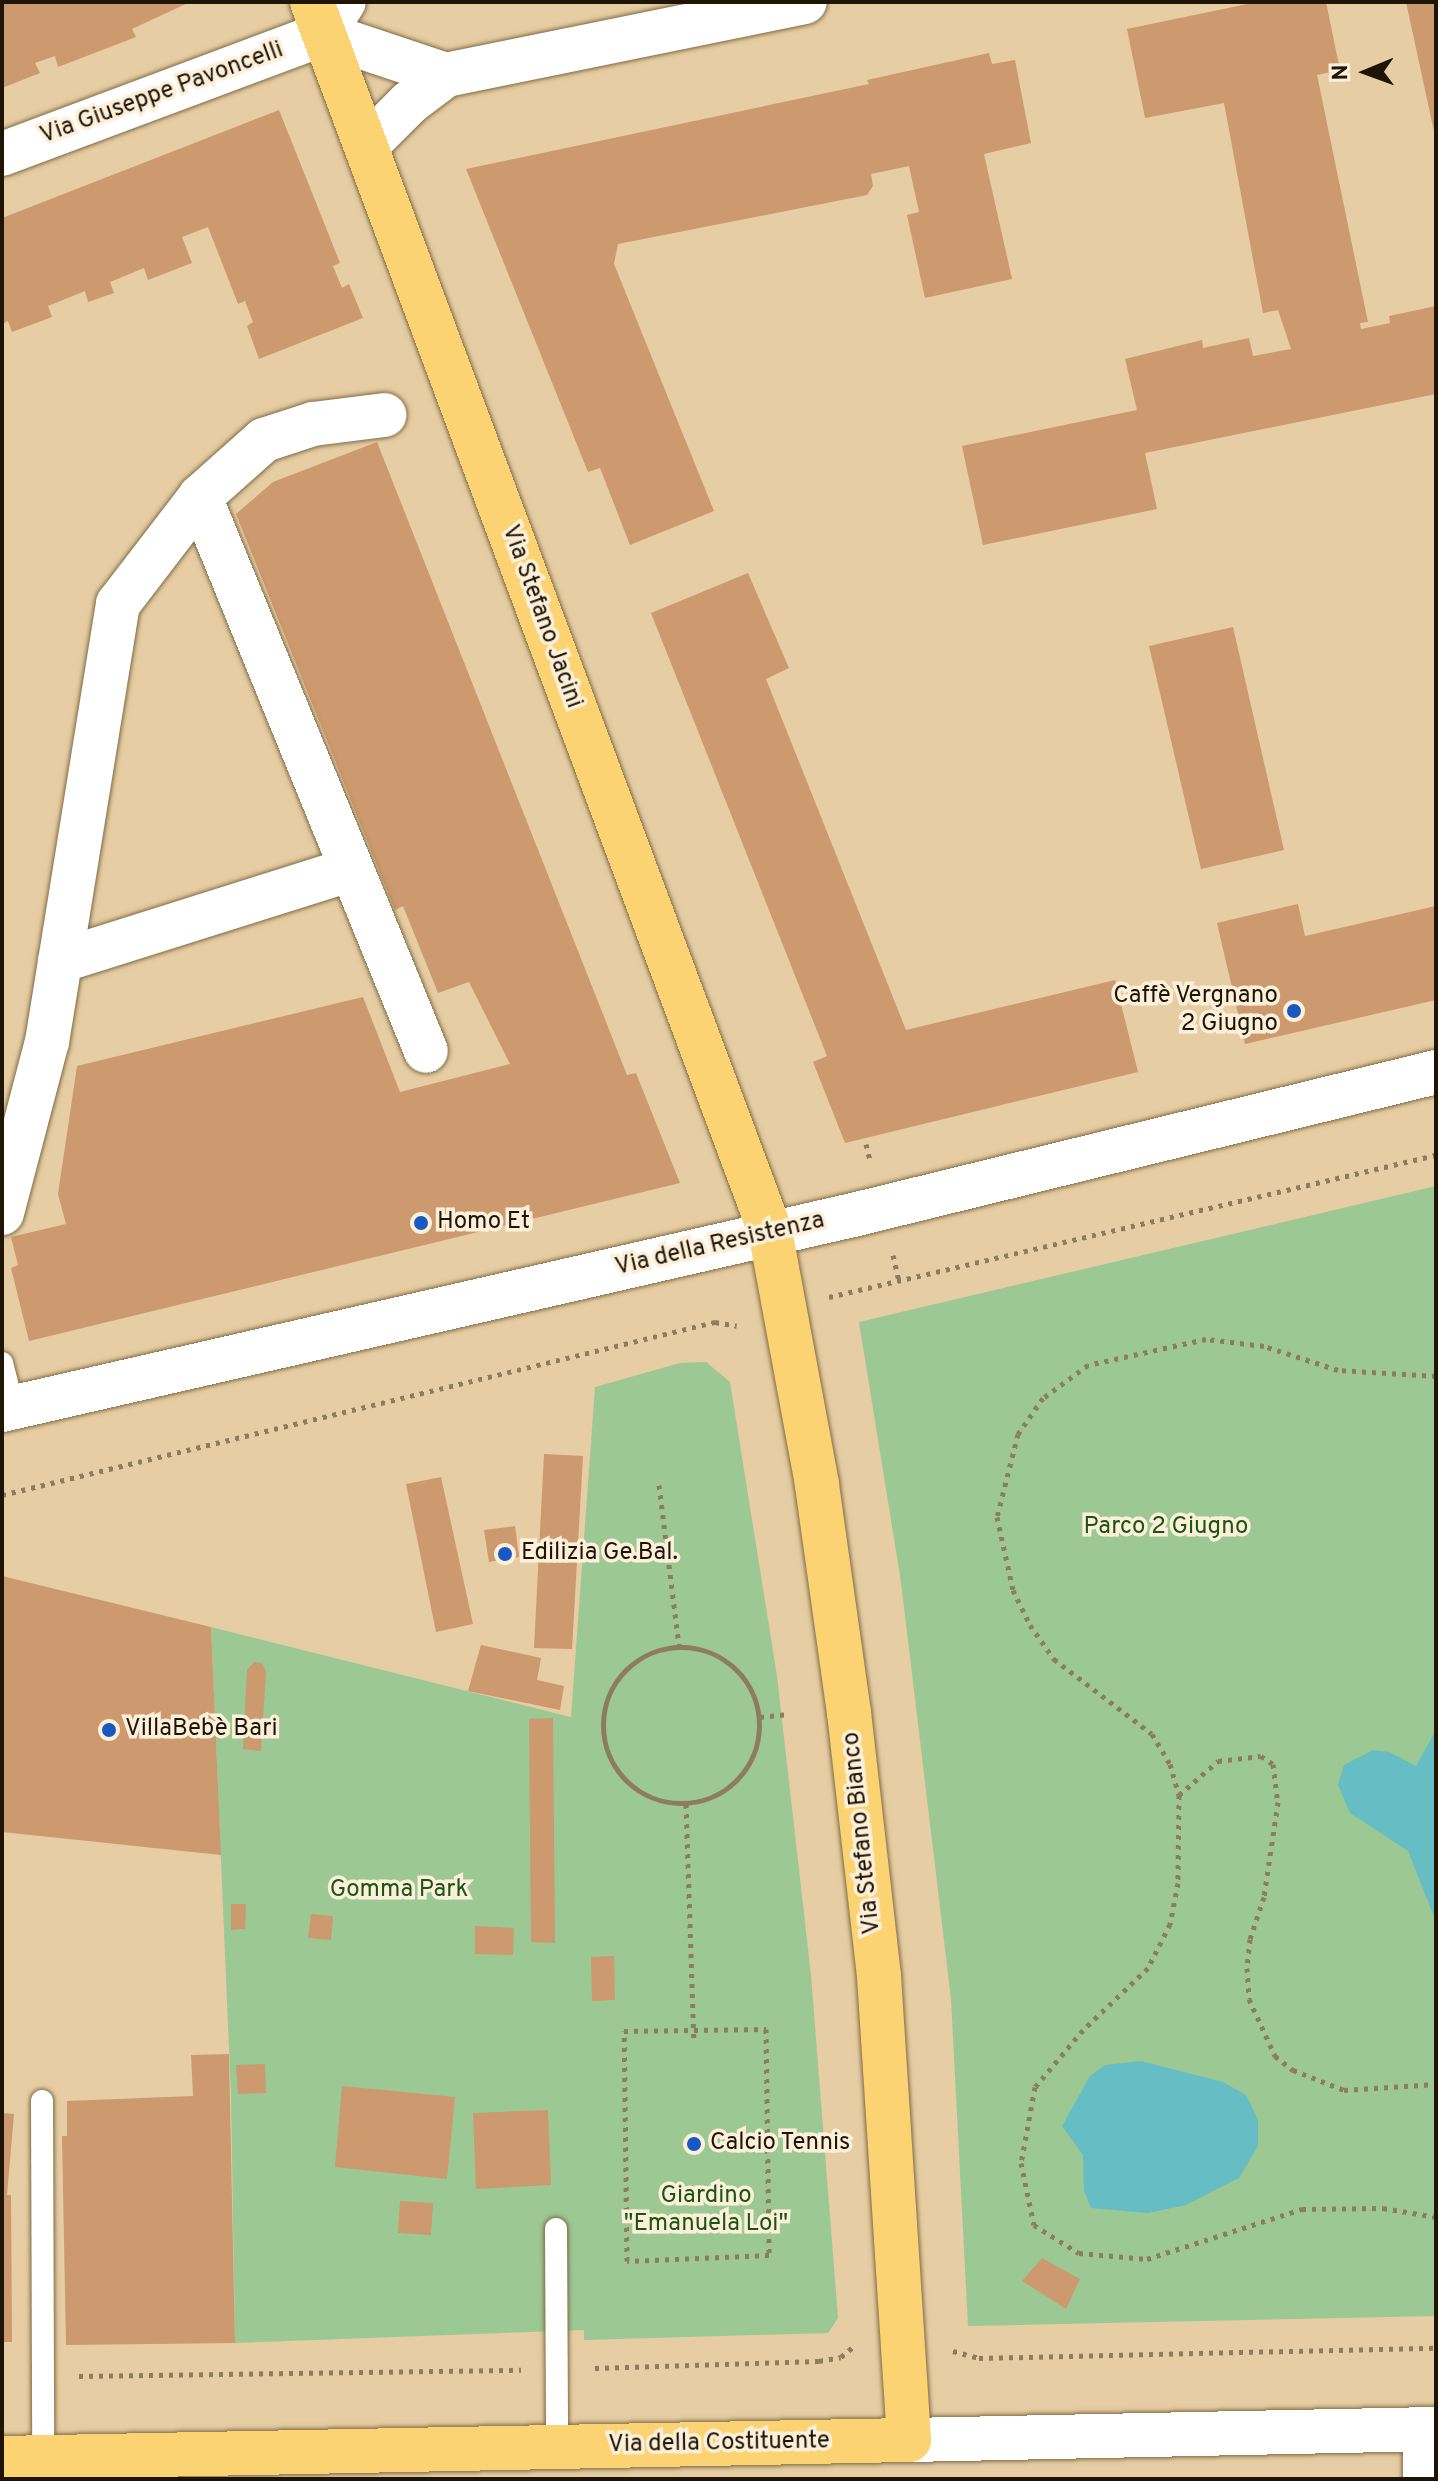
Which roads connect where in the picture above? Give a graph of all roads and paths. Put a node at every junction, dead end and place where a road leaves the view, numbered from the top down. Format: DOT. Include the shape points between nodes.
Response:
graph roads {
  1 [pos="805,2"];
  2 [pos="326,13"];
  3 [pos="446,75"];
  4 [pos="366,146"];
  5 [pos="2,154"];
  6 [pos="384,415"];
  7 [pos="200,497"];
  8 [pos="351,869"];
  9 [pos="60,961"];
  10 [pos="426,1051"];
  11 [pos="1436,1072"];
  12 [pos="1436,1155"];
  13 [pos="2,1213"];
  14 [pos="770,1231"];
  15 [pos="826,1311"];
  16 [pos="746,1334"];
  17 [pos="2,1363"];
  18 [pos="1436,1376"];
  19 [pos="8,1410"];
  20 [pos="659,1485"];
  21 [pos="2,1495"];
  22 [pos="679,1646"];
  23 [pos="789,1714"];
  24 [pos="760,1717"];
  25 [pos="1179,1795"];
  26 [pos="686,1804"];
  27 [pos="694,2029"];
  28 [pos="694,2040"];
  29 [pos="1436,2084"];
  30 [pos="42,2101"];
  31 [pos="1436,2217"];
  32 [pos="556,2229"];
  33 [pos="860,2341"];
  34 [pos="947,2347"];
  35 [pos="1436,2348"];
  36 [pos="561,2369"];
  37 [pos="43,2377"];
  38 [pos="1431,2429"];
  39 [pos="909,2440"];
  40 [pos="557,2448"];
  41 [pos="23,2458"];
  42 [pos="261,2466"];
  43 [pos="1425,2479"];
  1 -- 3 [label="street"];
  2 -- 3 [label="street"];
  2 -- 4 [label="main road, Via Stefano Jacini"];
  2 -- 5 [label="street, Via Giuseppe Pavoncelli"];
  3 -- 4 [label="street"];
  4 -- 14 [label="main road, Via Stefano Jacini"];
  6 -- 7 [label="street" via="344,417 264,440"];
  7 -- 8 [label="street"];
  7 -- 9 [label="street" via="118,604"];
  8 -- 9 [label="street"];
  8 -- 10 [label="street"];
  9 -- 13 [label="street" via="47,1042"];
  11 -- 14 [label="street, Via della Resistenza"];
  12 -- 15 [label="path" via="824,1298"];
  14 -- 19 [label="street, Via della Resistenza"];
  14 -- 39 [label="main road, Via Stefano Bianco" via="817,1484 851,1729 889,2102"];
  16 -- 21 [label="path" via="740,1327 715,1322"];
  17 -- 19 [label="lane"];
  18 -- 25 [label="path" via="1338,1370 1264,1346 1206,1339 1088,1365 1043,1398 1018,1434 997,1517 1013,1590 1054,1659 1152,1734 1170,1764"];
  20 -- 22 [label="path"];
  22 -- 24 [label="path" via="708,1650 733,1666 751,1689"];
  22 -- 26 [label="path" via="653,1651 615,1683 603,1732 609,1756 640,1792"];
  23 -- 24 [label="path"];
  24 -- 26 [label="path" via="757,1749 742,1776 717,1796"];
  25 -- 29 [label="path" via="1218,1761 1261,1756 1273,1764 1278,1802 1247,1968 1249,1999 1275,2056 1293,2070 1344,2090"];
  25 -- 31 [label="path" via="1178,1883 1170,1924 1148,1968 1083,2030 1035,2087 1021,2163 1034,2225 1079,2253 1147,2259 1302,2209 1383,2208"];
  26 -- 27 [label="path"];
  27 -- 27 [label="path" via="766,2029 769,2255 627,2261 624,2031"];
  27 -- 28 [label="path"];
  30 -- 37 [label="lane"];
  32 -- 36 [label="lane"];
  33 -- 36 [label="path" via="841,2357 819,2361"];
  34 -- 35 [label="path" via="960,2357 979,2358"];
  36 -- 37 [label="path"];
  36 -- 40 [label="lane"];
  37 -- 41 [label="lane"];
  38 -- 39 [label="street, Via della Costituente"];
  38 -- 43 [label="street"];
  39 -- 40 [label="main road, Via della Costituente"];
  40 -- 42 [label="main road, Via della Costituente"];
  41 -- 42 [label="main road, Via della Costituente"];
}
